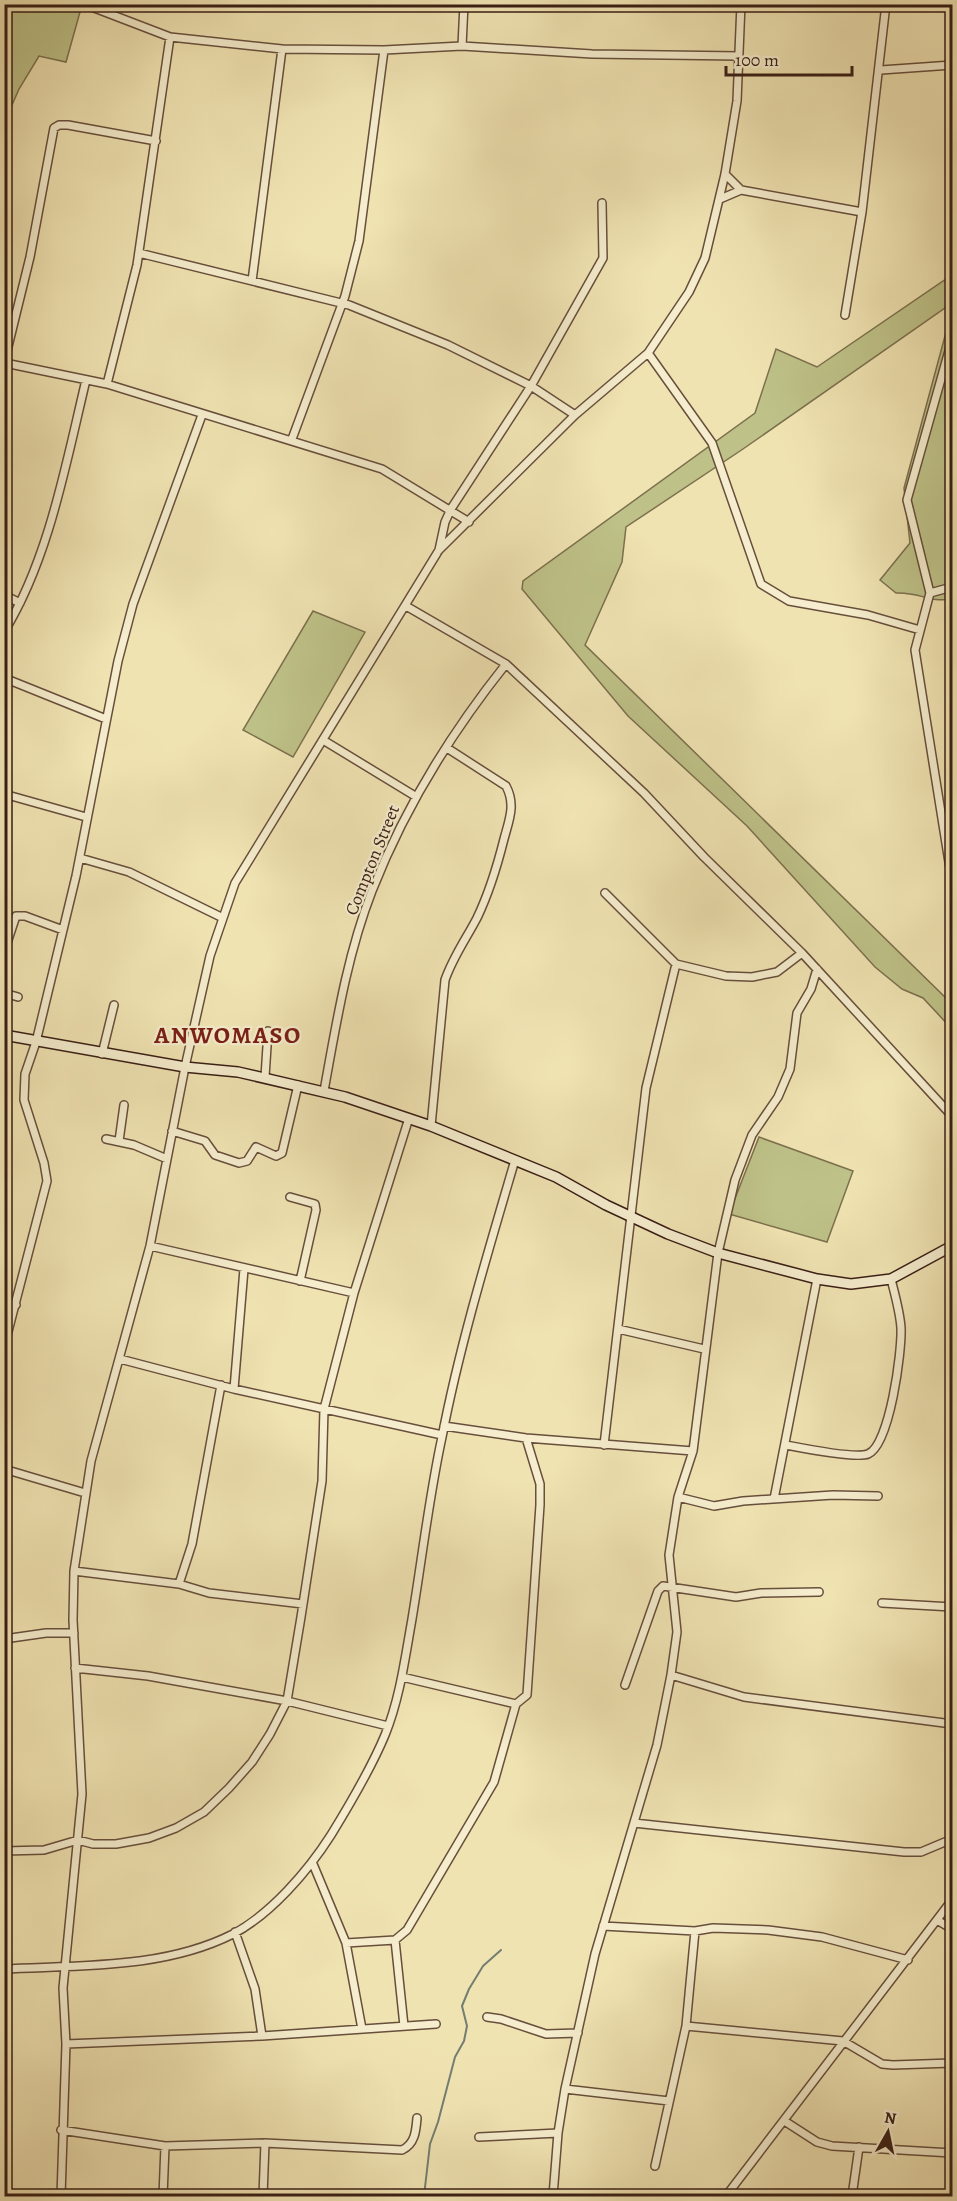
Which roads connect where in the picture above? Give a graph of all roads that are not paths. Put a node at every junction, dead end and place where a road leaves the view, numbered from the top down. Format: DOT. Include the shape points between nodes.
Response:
graph roads {
  1 [pos="84,4"];
  2 [pos="464,4"];
  3 [pos="741,4"];
  4 [pos="886,4"];
  5 [pos="170,37"];
  6 [pos="462,46"];
  7 [pos="282,49"];
  8 [pos="384,50"];
  9 [pos="739,56"];
  10 [pos="952,64"];
  11 [pos="881,70"];
  12 [pos="156,141"];
  13 [pos="725,174"];
  14 [pos="741,190"];
  15 [pos="720,200"];
  16 [pos="602,203"];
  17 [pos="862,212"];
  18 [pos="139,253"];
  19 [pos="252,280"];
  20 [pos="342,303"];
  21 [pos="845,315"];
  22 [pos="952,340"];
  23 [pos="648,353"];
  24 [pos="5,363"];
  25 [pos="86,380"];
  26 [pos="107,384"];
  27 [pos="531,386"];
  28 [pos="202,415"];
  29 [pos="575,415"];
  30 [pos="292,439"];
  31 [pos="451,509"];
  32 [pos="469,522"];
  33 [pos="439,550"];
  34 [pos="952,587"];
  35 [pos="930,592"];
  36 [pos="4,595"];
  37 [pos="21,603"];
  38 [pos="406,606"];
  39 [pos="920,630"];
  40 [pos="4,632"];
  41 [pos="506,664"];
  42 [pos="4,678"];
  43 [pos="106,719"];
  44 [pos="323,740"];
  45 [pos="447,748"];
  46 [pos="4,794"];
  47 [pos="415,796"];
  48 [pos="86,818"];
  49 [pos="80,858"];
  50 [pos="952,881"];
  51 [pos="605,893"];
  52 [pos="221,917"];
  53 [pos="63,930"];
  54 [pos="4,952"];
  55 [pos="802,953"];
  56 [pos="676,964"];
  57 [pos="817,969"];
  58 [pos="4,993"];
  59 [pos="18,997"];
  60 [pos="114,1005"];
  61 [pos="268,1030"];
  62 [pos="4,1035"];
  63 [pos="36,1042"];
  64 [pos="102,1054"];
  65 [pos="184,1067"];
  66 [pos="265,1077"];
  67 [pos="298,1085"];
  68 [pos="324,1091"];
  69 [pos="124,1105"];
  70 [pos="952,1116"];
  71 [pos="409,1118"];
  72 [pos="430,1126"];
  73 [pos="172,1131"];
  74 [pos="105,1139"];
  75 [pos="119,1142"];
  76 [pos="167,1160"];
  77 [pos="515,1160"];
  78 [pos="290,1197"];
  79 [pos="632,1218"];
  80 [pos="150,1246"];
  81 [pos="952,1246"];
  82 [pos="718,1253"];
  83 [pos="244,1269"];
  84 [pos="817,1279"];
  85 [pos="891,1279"];
  86 [pos="300,1281"];
  87 [pos="354,1293"];
  88 [pos="4,1301"];
  89 [pos="16,1305"];
  90 [pos="618,1329"];
  91 [pos="4,1347"];
  92 [pos="704,1349"];
  93 [pos="120,1359"];
  94 [pos="221,1385"];
  95 [pos="234,1389"];
  96 [pos="324,1409"];
  97 [pos="444,1426"];
  98 [pos="442,1435"];
  99 [pos="526,1438"];
  100 [pos="604,1445"];
  101 [pos="786,1445"];
  102 [pos="693,1451"];
  103 [pos="4,1469"];
  104 [pos="86,1493"];
  105 [pos="878,1496"];
  106 [pos="678,1497"];
  107 [pos="774,1499"];
  108 [pos="74,1571"];
  109 [pos="179,1584"];
  110 [pos="670,1585"];
  111 [pos="819,1592"];
  112 [pos="882,1603"];
  113 [pos="303,1604"];
  114 [pos="952,1607"];
  115 [pos="74,1633"];
  116 [pos="4,1638"];
  117 [pos="75,1668"];
  118 [pos="671,1675"];
  119 [pos="402,1677"];
  120 [pos="625,1686"];
  121 [pos="287,1701"];
  122 [pos="516,1704"];
  123 [pos="952,1724"];
  124 [pos="388,1726"];
  125 [pos="634,1823"];
  126 [pos="952,1839"];
  127 [pos="78,1840"];
  128 [pos="4,1851"];
  129 [pos="313,1864"];
  130 [pos="952,1900"];
  131 [pos="937,1920"];
  132 [pos="603,1926"];
  133 [pos="952,1929"];
  134 [pos="695,1931"];
  135 [pos="235,1932"];
  136 [pos="395,1940"];
  137 [pos="346,1943"];
  138 [pos="908,1960"];
  139 [pos="66,1965"];
  140 [pos="4,1969"];
  141 [pos="487,2017"];
  142 [pos="436,2024"];
  143 [pos="404,2026"];
  144 [pos="686,2026"];
  145 [pos="362,2029"];
  146 [pos="578,2033"];
  147 [pos="262,2036"];
  148 [pos="843,2041"];
  149 [pos="66,2044"];
  150 [pos="952,2063"];
  151 [pos="565,2089"];
  152 [pos="669,2101"];
  153 [pos="417,2118"];
  154 [pos="786,2122"];
  155 [pos="61,2130"];
  156 [pos="558,2133"];
  157 [pos="479,2137"];
  158 [pos="265,2143"];
  159 [pos="165,2146"];
  160 [pos="859,2147"];
  161 [pos="952,2153"];
  162 [pos="655,2166"];
  163 [pos="61,2196"];
  164 [pos="163,2196"];
  165 [pos="263,2196"];
  166 [pos="553,2196"];
  167 [pos="726,2196"];
  168 [pos="852,2196"];
  1 -- 5 [label="street"];
  2 -- 6 [label="street"];
  3 -- 9 [label="street"];
  4 -- 11 [label="street"];
  5 -- 7 [label="street"];
  5 -- 12 [label="street"];
  6 -- 8 [label="street"];
  6 -- 9 [label="street" via="592,54"];
  7 -- 8 [label="street"];
  7 -- 19 [label="street"];
  8 -- 20 [label="street" via="359,241"];
  9 -- 13 [label="street"];
  10 -- 11 [label="street"];
  11 -- 17 [label="street"];
  12 -- 18 [label="street"];
  12 -- 24 [label="street" via="68,125 54,128"];
  13 -- 14 [label="street"];
  13 -- 15 [label="street"];
  14 -- 15 [label="street"];
  14 -- 17 [label="street"];
  15 -- 23 [label="street" via="705,258 689,292"];
  16 -- 27 [label="street" via="603,258"];
  17 -- 21 [label="street"];
  18 -- 19 [label="street"];
  18 -- 26 [label="street"];
  19 -- 20 [label="street"];
  20 -- 27 [label="street" via="448,345"];
  20 -- 30 [label="street"];
  22 -- 35 [label="street" via="907,500"];
  23 -- 29 [label="street"];
  23 -- 39 [label="street" via="712,443 761,584 789,601 868,615"];
  24 -- 25 [label="street"];
  25 -- 26 [label="street"];
  25 -- 37 [label="street" via="54,513"];
  26 -- 28 [label="street"];
  27 -- 29 [label="street"];
  27 -- 31 [label="street"];
  28 -- 30 [label="street"];
  28 -- 43 [label="street" via="133,604"];
  29 -- 32 [label="street"];
  30 -- 31 [label="street" via="382,469"];
  31 -- 32 [label="street"];
  31 -- 33 [label="street"];
  32 -- 33 [label="street"];
  33 -- 38 [label="street"];
  34 -- 35 [label="street"];
  35 -- 39 [label="street"];
  36 -- 37 [label="street"];
  37 -- 40 [label="street"];
  38 -- 41 [label="street"];
  38 -- 44 [label="street"];
  39 -- 50 [label="street" via="915,650"];
  41 -- 45 [label="street, Compton Street"];
  41 -- 55 [label="street" via="644,793"];
  42 -- 43 [label="street"];
  43 -- 48 [label="street"];
  44 -- 47 [label="street"];
  44 -- 52 [label="street" via="235,883"];
  45 -- 47 [label="street, Compton Street"];
  45 -- 72 [label="street" via="506,786 512,810 493,881 445,980"];
  46 -- 48 [label="street"];
  47 -- 68 [label="street, Compton Street" via="372,892 338,1015"];
  48 -- 49 [label="street"];
  49 -- 52 [label="street" via="129,872"];
  49 -- 53 [label="street"];
  51 -- 56 [label="street"];
  52 -- 65 [label="street"];
  53 -- 54 [label="street" via="15,916"];
  53 -- 63 [label="street"];
  55 -- 56 [label="street" via="777,972 752,977 726,976"];
  55 -- 57 [label="street"];
  56 -- 79 [label="street" via="646,1088"];
  57 -- 70 [label="street"];
  57 -- 82 [label="street" via="797,1013 790,1069 778,1097 752,1135 735,1180"];
  58 -- 59 [label="street"];
  60 -- 64 [label="street"];
  61 -- 66 [label="street"];
  62 -- 63 [label="street"];
  63 -- 64 [label="street"];
  63 -- 89 [label="street" via="23,1093 47,1180"];
  64 -- 65 [label="street"];
  65 -- 66 [label="street"];
  65 -- 73 [label="street"];
  66 -- 67 [label="street"];
  67 -- 68 [label="street"];
  67 -- 73 [label="street" via="282,1152 276,1156 256,1147 247,1161 239,1163 215,1155 205,1141"];
  68 -- 71 [label="street"];
  69 -- 75 [label="street"];
  71 -- 72 [label="street"];
  71 -- 87 [label="street"];
  72 -- 77 [label="street"];
  73 -- 76 [label="street"];
  74 -- 75 [label="street"];
  75 -- 76 [label="street"];
  76 -- 80 [label="street"];
  77 -- 79 [label="street"];
  77 -- 97 [label="street" via="482,1271"];
  78 -- 86 [label="street" via="315,1204 316,1210"];
  79 -- 82 [label="street"];
  79 -- 90 [label="street"];
  80 -- 83 [label="street"];
  80 -- 93 [label="street"];
  81 -- 85 [label="street"];
  82 -- 84 [label="street"];
  82 -- 92 [label="street"];
  83 -- 86 [label="street"];
  83 -- 95 [label="street"];
  84 -- 85 [label="street" via="851,1284"];
  84 -- 101 [label="street"];
  85 -- 101 [label="street" via="901,1329 900,1355 888,1416 875,1448 868,1454 856,1455"];
  86 -- 87 [label="street"];
  87 -- 96 [label="street"];
  88 -- 89 [label="street"];
  89 -- 91 [label="street"];
  90 -- 92 [label="street"];
  90 -- 100 [label="street"];
  92 -- 102 [label="street"];
  93 -- 94 [label="street"];
  93 -- 104 [label="street" via="99,1427"];
  94 -- 95 [label="street"];
  94 -- 109 [label="street" via="192,1544"];
  95 -- 96 [label="street"];
  96 -- 98 [label="street"];
  96 -- 113 [label="street" via="322,1481"];
  97 -- 98 [label="street"];
  97 -- 99 [label="street"];
  98 -- 119 [label="street"];
  99 -- 100 [label="street"];
  99 -- 122 [label="street" via="540,1484 540,1505 528,1687 523,1700"];
  100 -- 102 [label="street"];
  101 -- 107 [label="street"];
  102 -- 106 [label="street"];
  103 -- 104 [label="street"];
  104 -- 108 [label="street"];
  105 -- 107 [label="street"];
  106 -- 107 [label="street" via="714,1506"];
  106 -- 110 [label="street" via="669,1555"];
  108 -- 109 [label="street"];
  108 -- 115 [label="street"];
  109 -- 113 [label="street" via="208,1593"];
  110 -- 111 [label="street" via="736,1597"];
  110 -- 118 [label="street" via="677,1632"];
  110 -- 120 [label="street" via="658,1591"];
  112 -- 114 [label="street"];
  113 -- 121 [label="street"];
  115 -- 116 [label="street"];
  115 -- 117 [label="street"];
  117 -- 121 [label="street" via="148,1676"];
  117 -- 127 [label="street" via="82,1794"];
  118 -- 123 [label="street" via="744,1697"];
  118 -- 125 [label="street" via="657,1745"];
  119 -- 122 [label="street"];
  119 -- 124 [label="street"];
  121 -- 124 [label="street"];
  121 -- 127 [label="street" via="252,1762 204,1812 149,1838 116,1844"];
  122 -- 136 [label="street" via="494,1782 407,1930"];
  124 -- 129 [label="street" via="342,1817"];
  125 -- 126 [label="street" via="904,1852 933,1849"];
  125 -- 132 [label="street"];
  127 -- 128 [label="street" via="44,1850"];
  127 -- 139 [label="street"];
  129 -- 135 [label="street" via="276,1901"];
  129 -- 137 [label="street"];
  130 -- 131 [label="street"];
  131 -- 133 [label="street"];
  131 -- 138 [label="street"];
  132 -- 134 [label="street"];
  132 -- 146 [label="street"];
  134 -- 138 [label="street" via="768,1930 822,1937"];
  134 -- 144 [label="street"];
  135 -- 139 [label="street" via="198,1950 165,1958"];
  135 -- 147 [label="street" via="255,1989"];
  136 -- 137 [label="street"];
  136 -- 143 [label="street"];
  137 -- 145 [label="street"];
  138 -- 148 [label="street"];
  139 -- 140 [label="street"];
  139 -- 149 [label="street"];
  141 -- 146 [label="street" via="546,2034"];
  142 -- 143 [label="street"];
  143 -- 145 [label="street"];
  144 -- 148 [label="street"];
  144 -- 152 [label="street"];
  145 -- 147 [label="street"];
  146 -- 151 [label="street"];
  147 -- 149 [label="street"];
  148 -- 150 [label="street" via="882,2064"];
  148 -- 154 [label="street"];
  149 -- 155 [label="street"];
  151 -- 152 [label="street"];
  151 -- 156 [label="street"];
  152 -- 162 [label="street"];
  153 -- 158 [label="street" via="415,2137 402,2150"];
  154 -- 160 [label="street" via="824,2145"];
  154 -- 167 [label="street"];
  155 -- 159 [label="street"];
  155 -- 163 [label="street"];
  156 -- 157 [label="street"];
  156 -- 166 [label="street"];
  158 -- 159 [label="street"];
  158 -- 165 [label="street"];
  159 -- 164 [label="street"];
  160 -- 161 [label="street"];
  160 -- 168 [label="street"];
}
